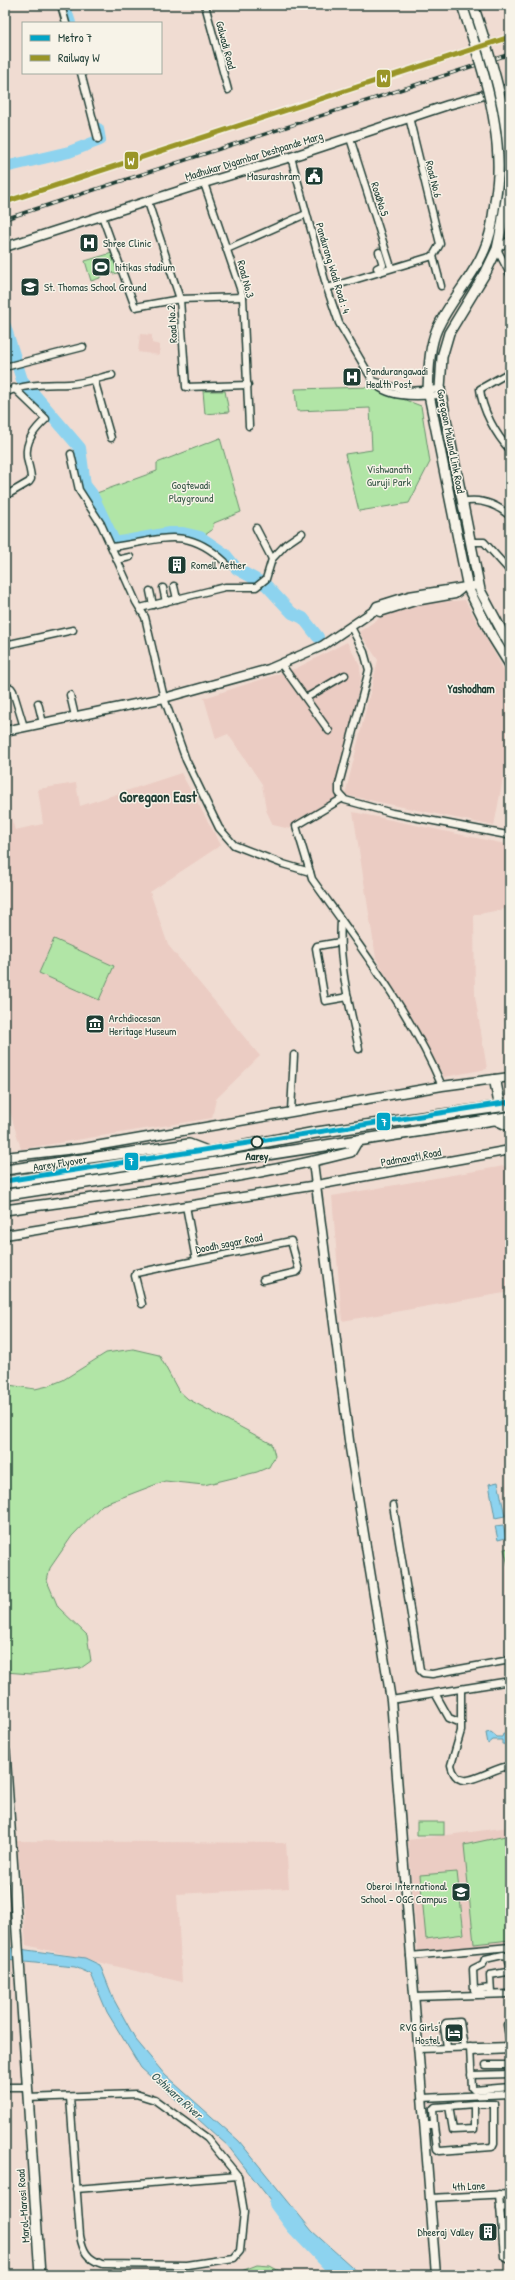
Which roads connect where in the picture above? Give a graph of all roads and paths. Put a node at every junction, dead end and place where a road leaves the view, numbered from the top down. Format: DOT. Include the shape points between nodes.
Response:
graph roads {
  1 [pos="61,5"];
  2 [pos="205,5"];
  3 [pos="462,5"];
  4 [pos="473,5"];
  5 [pos="66,22"];
  6 [pos="81,74"];
  7 [pos="510,88"];
  8 [pos="228,90"];
  9 [pos="409,118"];
  10 [pos="350,138"];
  11 [pos="98,139"];
  12 [pos="291,158"];
  13 [pos="204,183"];
  14 [pos="148,202"];
  15 [pos="306,214"];
  16 [pos="102,216"];
  17 [pos="497,225"];
  18 [pos="510,240"];
  19 [pos="6,246"];
  20 [pos="227,249"];
  21 [pos="497,249"];
  22 [pos="388,256"];
  23 [pos="433,256"];
  24 [pos="391,267"];
  25 [pos="363,272"];
  26 [pos="510,274"];
  27 [pos="441,286"];
  28 [pos="327,288"];
  29 [pos="243,297"];
  30 [pos="180,299"];
  31 [pos="83,347"];
  32 [pos="6,366"];
  33 [pos="510,372"];
  34 [pos="112,374"];
  35 [pos="94,379"];
  36 [pos="248,385"];
  37 [pos="14,388"];
  38 [pos="441,392"];
  39 [pos="5,393"];
  40 [pos="428,393"];
  41 [pos="249,426"];
  42 [pos="111,438"];
  43 [pos="510,450"];
  44 [pos="71,454"];
  45 [pos="5,496"];
  46 [pos="462,502"];
  47 [pos="510,516"];
  48 [pos="256,528"];
  49 [pos="302,533"];
  50 [pos="470,542"];
  51 [pos="112,547"];
  52 [pos="130,557"];
  53 [pos="272,559"];
  54 [pos="117,560"];
  55 [pos="225,562"];
  56 [pos="510,571"];
  57 [pos="479,585"];
  58 [pos="174,586"];
  59 [pos="163,588"];
  60 [pos="464,589"];
  61 [pos="150,591"];
  62 [pos="177,599"];
  63 [pos="166,602"];
  64 [pos="153,605"];
  65 [pos="140,608"];
  66 [pos="350,627"];
  67 [pos="73,630"];
  68 [pos="5,645"];
  69 [pos="510,646"];
  70 [pos="281,664"];
  71 [pos="510,665"];
  72 [pos="345,675"];
  73 [pos="5,688"];
  74 [pos="70,695"];
  75 [pos="164,698"];
  76 [pos="306,698"];
  77 [pos="38,702"];
  78 [pos="75,716"];
  79 [pos="43,723"];
  80 [pos="24,727"];
  81 [pos="5,730"];
  82 [pos="329,730"];
  83 [pos="343,798"];
  84 [pos="507,835"];
  85 [pos="310,872"];
  86 [pos="341,922"];
  87 [pos="340,942"];
  88 [pos="348,997"];
  89 [pos="360,1049"];
  90 [pos="294,1054"];
  91 [pos="510,1077"];
  92 [pos="495,1080"];
  93 [pos="442,1086"];
  94 [pos="507,1105"];
  95 [pos="291,1111"];
  96 [pos="502,1118"];
  97 [pos="510,1126"];
  98 [pos="358,1140"];
  99 [pos="510,1150"];
  100 [pos="210,1152"];
  101 [pos="5,1157"];
  102 [pos="313,1162"];
  103 [pos="5,1170"];
  104 [pos="5,1184"];
  105 [pos="317,1185"];
  106 [pos="5,1195"];
  107 [pos="186,1206"];
  108 [pos="5,1210"];
  109 [pos="5,1235"];
  110 [pos="196,1260"];
  111 [pos="263,1280"];
  112 [pos="142,1304"];
  113 [pos="393,1505"];
  114 [pos="510,1660"];
  115 [pos="510,1681"];
  116 [pos="461,1689"];
  117 [pos="435,1693"];
  118 [pos="391,1700"];
  119 [pos="461,1723"];
  120 [pos="5,1752"];
  121 [pos="510,1766"];
  122 [pos="510,1947"];
  123 [pos="410,1956"];
  124 [pos="491,1991"];
  125 [pos="510,1994"];
  126 [pos="414,1997"];
  127 [pos="510,2024"];
  128 [pos="510,2042"];
  129 [pos="510,2046"];
  130 [pos="447,2048"];
  131 [pos="418,2049"];
  132 [pos="468,2049"];
  133 [pos="510,2050"];
  134 [pos="486,2051"];
  135 [pos="486,2065"];
  136 [pos="510,2065"];
  137 [pos="510,2074"];
  138 [pos="486,2075"];
  139 [pos="471,2076"];
  140 [pos="5,2087"];
  141 [pos="27,2087"];
  142 [pos="510,2087"];
  143 [pos="510,2094"];
  144 [pos="70,2097"];
  145 [pos="28,2098"];
  146 [pos="422,2098"];
  147 [pos="474,2104"];
  148 [pos="449,2106"];
  149 [pos="424,2125"];
  150 [pos="434,2125"];
  151 [pos="238,2176"];
  152 [pos="76,2188"];
  153 [pos="499,2194"];
  154 [pos="510,2194"];
  155 [pos="430,2198"];
  156 [pos="510,2207"];
  157 [pos="500,2208"];
  158 [pos="510,2260"];
  159 [pos="40,2275"];
  160 [pos="436,2275"];
  1 -- 5 [label="street"];
  2 -- 8 [label="street, Galwadi Road"];
  3 -- 17 [label="main road, bridge" via="493,119 498,175"];
  4 -- 17 [label="main road, bridge" via="502,102 505,122 509,173"];
  6 -- 11 [label="street" via="91,98"];
  7 -- 9 [label="street, Madhukar Digambar Deshpande Marg"];
  9 -- 10 [label="street, Madhukar Digambar Deshpande Marg"];
  9 -- 23 [label="street, Road No.6" via="440,244"];
  10 -- 12 [label="street, Madhukar Digambar Deshpande Marg"];
  10 -- 22 [label="street, RoadNo.5"];
  12 -- 13 [label="street, Madhukar Digambar Deshpande Marg"];
  12 -- 15 [label="street, Pandurang Wadi Road : 4"];
  13 -- 14 [label="street, Madhukar Digambar Deshpande Marg"];
  13 -- 20 [label="street, Road No.3"];
  14 -- 16 [label="street, Madhukar Digambar Deshpande Marg"];
  14 -- 30 [label="street, Road No.2"];
  15 -- 20 [label="street"];
  15 -- 28 [label="street, Pandurang Wadi Road : 4"];
  16 -- 19 [label="street, Madhukar Digambar Deshpande Marg"];
  16 -- 30 [label="street" via="136,307"];
  17 -- 21 [label="main road, Goregaon Mulund Link Road"];
  17 -- 40 [label="main road, Goregaon Mulund Link Road" via="481,260 437,330 430,360"];
  18 -- 21 [label="street"];
  20 -- 29 [label="street, Road No.3"];
  21 -- 26 [label="street"];
  21 -- 38 [label="main road, Goregaon Mulund Link Road" via="449,333 442,357"];
  22 -- 24 [label="street, RoadNo.5"];
  22 -- 25 [label="street" via="380,255 382,266"];
  23 -- 24 [label="street"];
  23 -- 27 [label="street"];
  24 -- 28 [label="street"];
  28 -- 40 [label="street, Pandurang Wadi Road : 4" via="339,323 377,386 399,394"];
  29 -- 30 [label="street"];
  29 -- 36 [label="street, Road No.3"];
  30 -- 36 [label="street, Road No.2" via="186,387"];
  31 -- 32 [label="street"];
  33 -- 43 [label="street" via="480,389 482,401 499,436"];
  34 -- 35 [label="street"];
  35 -- 37 [label="street" via="71,384 36,384"];
  35 -- 42 [label="street"];
  36 -- 41 [label="street, Road No.3"];
  37 -- 39 [label="street"];
  37 -- 45 [label="street" via="46,419 30,437 26,449 31,472 29,482"];
  38 -- 40 [label="street"];
  38 -- 46 [label="main road, Goregaon Mulund Link Road"];
  40 -- 60 [label="main road, Goregaon Mulund Link Road"];
  44 -- 51 [label="street" via="79,490 101,524"];
  46 -- 47 [label="street" via="482,501"];
  46 -- 50 [label="main road, Goregaon Mulund Link Road"];
  48 -- 53 [label="street"];
  49 -- 53 [label="street" via="286,544"];
  50 -- 56 [label="street" via="484,542"];
  50 -- 57 [label="main road, Goregaon Mulund Link Road"];
  51 -- 54 [label="street"];
  51 -- 55 [label="street" via="129,542 188,538 202,544"];
  52 -- 54 [label="street"];
  53 -- 62 [label="street" via="265,580 256,586 225,587"];
  54 -- 65 [label="street"];
  57 -- 60 [label="street"];
  57 -- 69 [label="main road, Goregaon Mulund Link Road"];
  58 -- 62 [label="street"];
  59 -- 63 [label="street"];
  60 -- 66 [label="street" via="396,603 380,612 375,610"];
  60 -- 71 [label="main road, Goregaon Mulund Link Road"];
  61 -- 64 [label="street"];
  62 -- 63 [label="street"];
  63 -- 64 [label="street"];
  64 -- 65 [label="street"];
  65 -- 75 [label="street" via="145,617"];
  66 -- 70 [label="street" via="322,646"];
  66 -- 83 [label="street" via="364,652 369,670 340,784 339,793"];
  67 -- 68 [label="street"];
  70 -- 75 [label="street"];
  70 -- 76 [label="street"];
  72 -- 76 [label="street"];
  73 -- 80 [label="street" via="11,688 13,691"];
  74 -- 78 [label="street"];
  75 -- 78 [label="street"];
  75 -- 85 [label="street" via="186,760 224,834 234,845"];
  76 -- 82 [label="street"];
  77 -- 79 [label="street"];
  78 -- 79 [label="street"];
  79 -- 80 [label="street"];
  80 -- 81 [label="street"];
  83 -- 84 [label="street" via="392,813"];
  83 -- 85 [label="street" via="296,826"];
  85 -- 86 [label="street"];
  86 -- 87 [label="street"];
  86 -- 93 [label="street" via="375,966 419,1039"];
  87 -- 88 [label="street"];
  87 -- 88 [label="street" via="316,948 325,1000"];
  88 -- 89 [label="street"];
  90 -- 95 [label="street"];
  91 -- 92 [label="street"];
  92 -- 93 [label="street"];
  92 -- 94 [label="highway"];
  93 -- 95 [label="street"];
  94 -- 100 [label="highway, Aarey Flyover" via="313,1133"];
  95 -- 101 [label="street" via="84,1148"];
  96 -- 97 [label="highway"];
  96 -- 98 [label="highway"];
  98 -- 102 [label="main road" via="350,1152"];
  98 -- 106 [label="highway"];
  99 -- 105 [label="street, Padmavati Road"];
  100 -- 103 [label="main road" via="188,1144"];
  100 -- 104 [label="highway, Aarey Flyover"];
  102 -- 105 [label="street"];
  102 -- 108 [label="main road" via="192,1183"];
  105 -- 107 [label="street, Padmavati Road"];
  105 -- 118 [label="street" via="350,1448"];
  107 -- 109 [label="street, Padmavati Road"];
  107 -- 110 [label="street"];
  110 -- 111 [label="street, Doodh sagar Road" via="291,1241 299,1270"];
  110 -- 112 [label="street, Doodh sagar Road" via="136,1273"];
  113 -- 114 [label="street" via="420,1670 432,1674"];
  115 -- 116 [label="street"];
  116 -- 117 [label="street"];
  116 -- 119 [label="street"];
  117 -- 118 [label="street"];
  117 -- 119 [label="street" via="449,1718"];
  118 -- 123 [label="street"];
  119 -- 121 [label="street" via="451,1765 457,1778 468,1781 494,1769"];
  120 -- 141 [label="main road, Marol-Marosi Road"];
  122 -- 123 [label="street"];
  123 -- 126 [label="street"];
  124 -- 124 [label="street" via="490,1976 510,1970 507,1956 503,1954 485,1959 483,1964 473,1969 474,1990"];
  124 -- 125 [label="street"];
  124 -- 126 [label="street"];
  126 -- 131 [label="street"];
  127 -- 128 [label="street" via="507,2025"];
  129 -- 132 [label="street"];
  130 -- 131 [label="street"];
  130 -- 132 [label="street"];
  130 -- 132 [label="street" via="444,2026 446,2023 460,2022"];
  131 -- 146 [label="street"];
  132 -- 134 [label="street"];
  132 -- 139 [label="street"];
  133 -- 134 [label="street"];
  134 -- 135 [label="street"];
  135 -- 136 [label="street"];
  135 -- 138 [label="street"];
  137 -- 138 [label="street"];
  138 -- 139 [label="street"];
  139 -- 142 [label="street" via="474,2090"];
  140 -- 141 [label="street"];
  141 -- 145 [label="main road, Marol-Marosi Road"];
  143 -- 146 [label="street"];
  144 -- 145 [label="street"];
  144 -- 151 [label="street" via="136,2094 155,2100 207,2138"];
  144 -- 152 [label="street"];
  145 -- 159 [label="main road, Marol-Marosi Road"];
  146 -- 149 [label="street"];
  147 -- 148 [label="street"];
  147 -- 148 [label="street" via="474,2129 453,2130"];
  147 -- 150 [label="street" via="494,2104 492,2147 440,2151 437,2149"];
  148 -- 150 [label="street" via="433,2109"];
  149 -- 150 [label="street"];
  149 -- 155 [label="street"];
  151 -- 152 [label="street"];
  151 -- 152 [label="street" via="244,2212 240,2251 234,2258 187,2265 102,2264 93,2261 82,2247"];
  153 -- 154 [label="street, 4th Lane"];
  153 -- 155 [label="street, 4th Lane"];
  153 -- 157 [label="street"];
  155 -- 160 [label="street"];
  156 -- 157 [label="street"];
  157 -- 158 [label="street" via="504,2257"];
}
